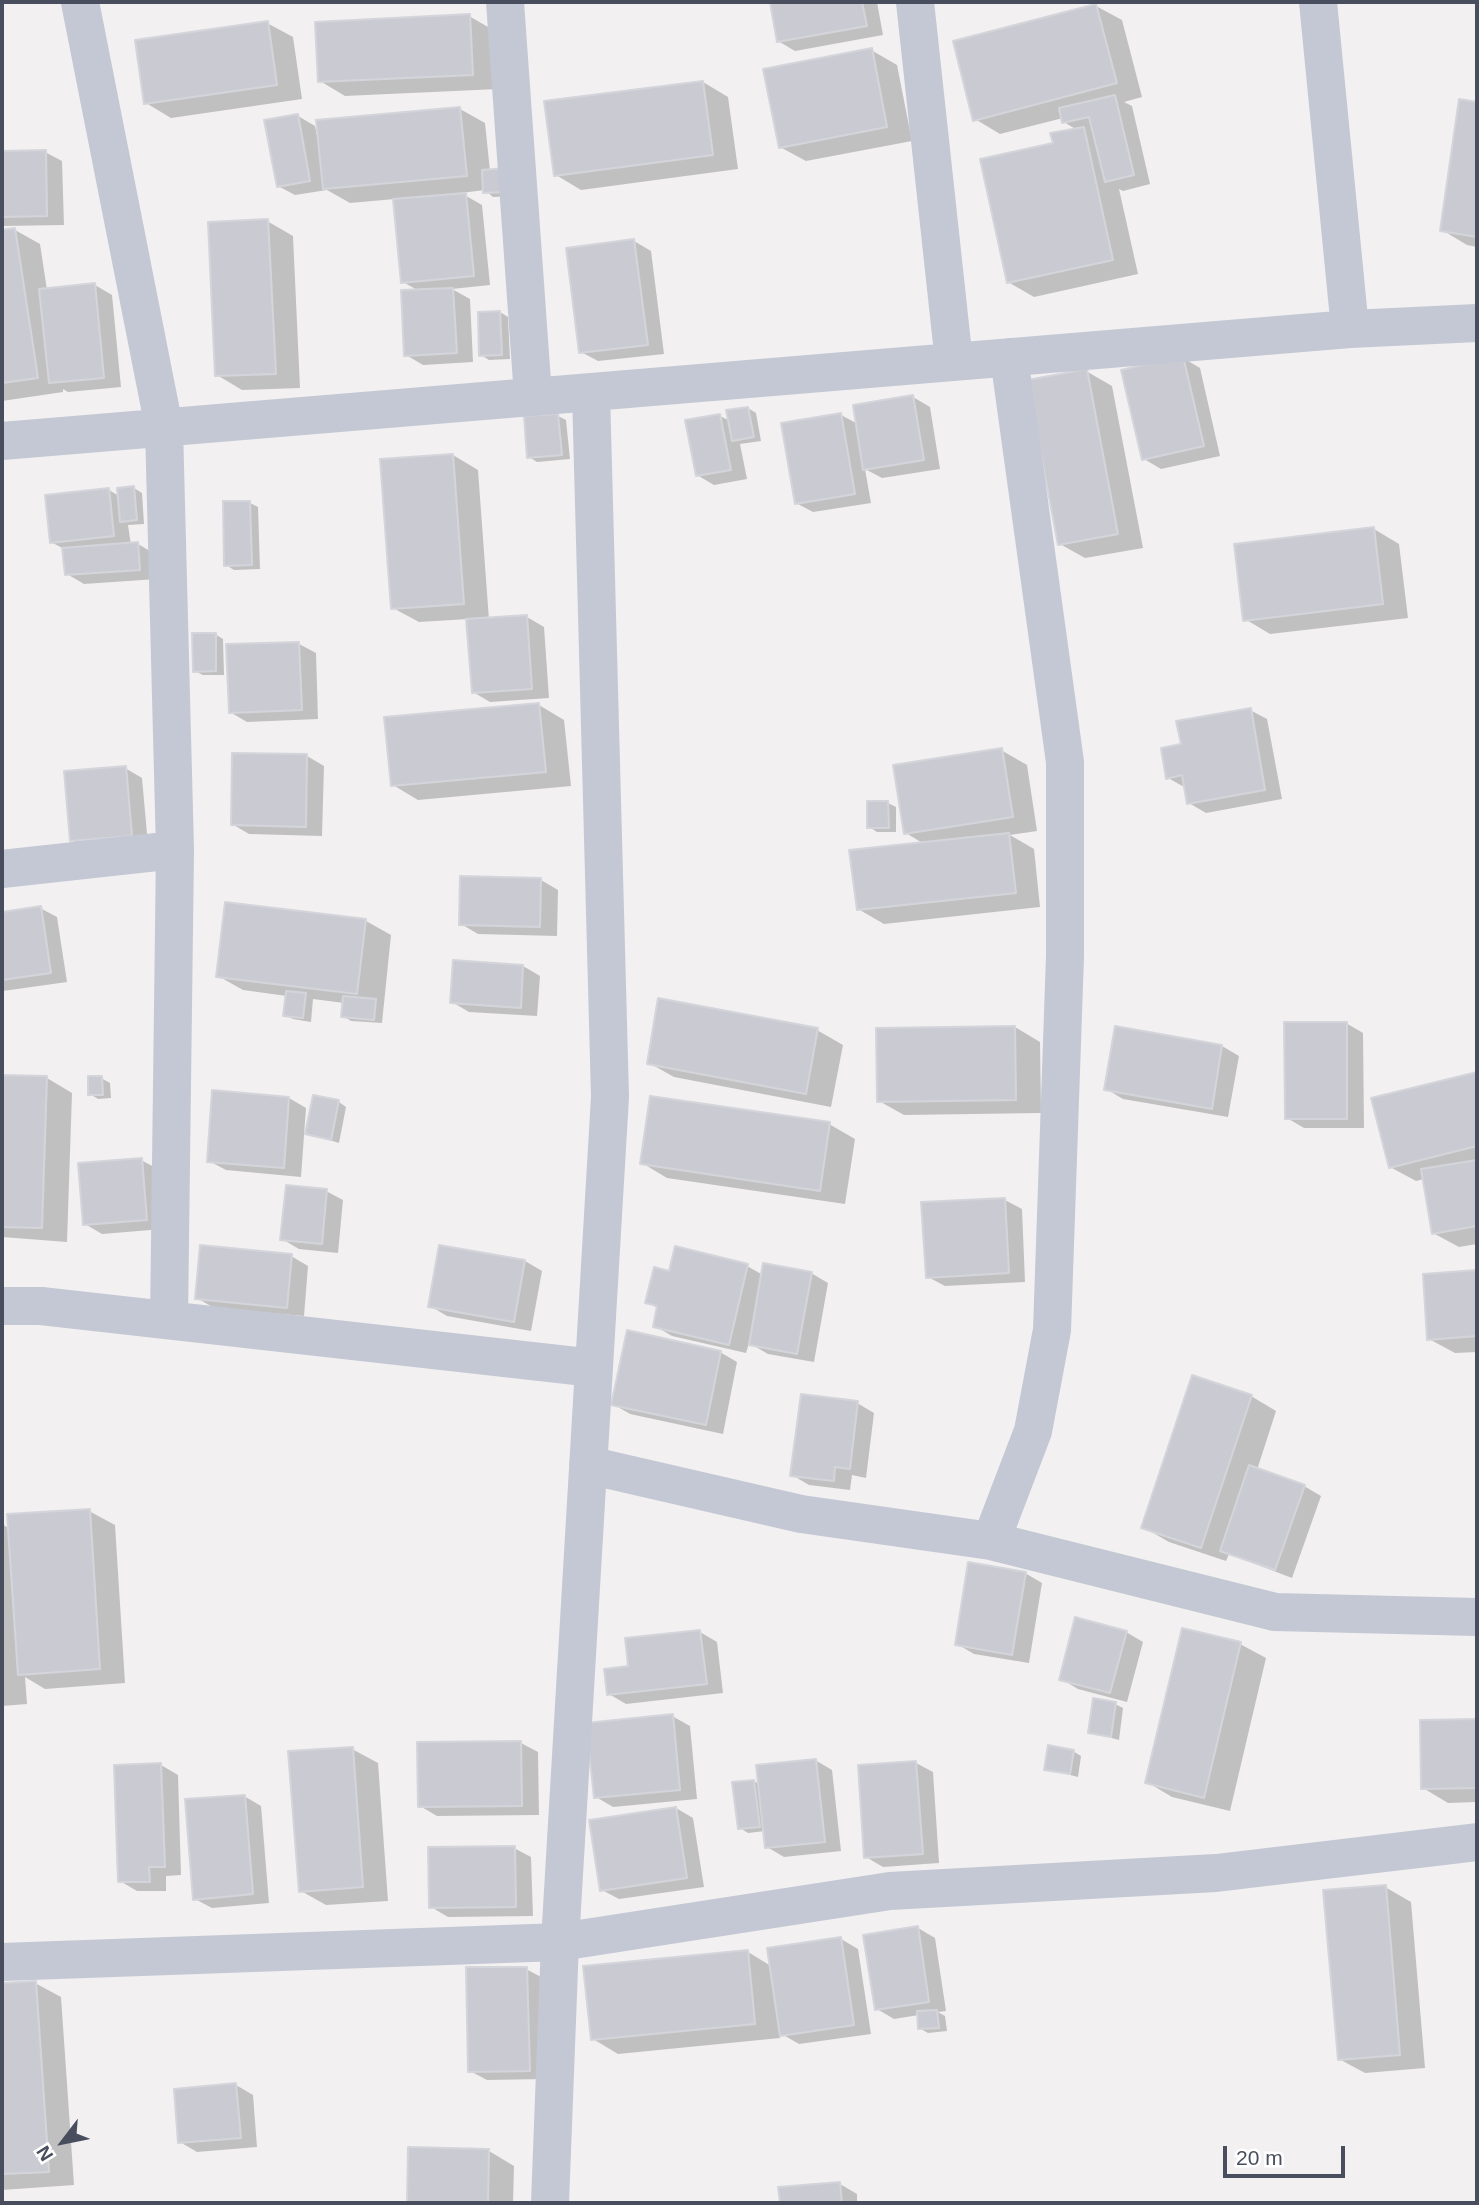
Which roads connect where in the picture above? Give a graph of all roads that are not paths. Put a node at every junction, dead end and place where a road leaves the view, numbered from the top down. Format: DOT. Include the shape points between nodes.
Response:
graph roads {
  1 [pos="80,2"];
  2 [pos="505,2"];
  3 [pos="915,2"];
  4 [pos="1318,2"];
  5 [pos="1477,323"];
  6 [pos="1350,329"];
  7 [pos="1009,357"];
  8 [pos="954,362"];
  9 [pos="591,392"];
  10 [pos="533,396"];
  11 [pos="164,427"];
  12 [pos="2,441"];
  13 [pos="175,850"];
  14 [pos="2,869"];
  15 [pos="2,1306"];
  16 [pos="169,1320"];
  17 [pos="594,1368"];
  18 [pos="588,1465"];
  19 [pos="991,1541"];
  20 [pos="1477,1617"];
  21 [pos="1477,1842"];
  22 [pos="560,1942"];
  23 [pos="2,1962"];
  24 [pos="550,2203"];
  1 -- 11 [label="street"];
  2 -- 10 [label="street"];
  3 -- 8 [label="street"];
  4 -- 6 [label="street"];
  5 -- 6 [label="street"];
  6 -- 7 [label="street"];
  7 -- 8 [label="street"];
  7 -- 19 [label="street" via="1065,762 1065,956 1052,1330 1033,1431"];
  8 -- 9 [label="street"];
  9 -- 10 [label="street"];
  9 -- 17 [label="street" via="610,1097"];
  10 -- 11 [label="street"];
  11 -- 12 [label="street"];
  11 -- 13 [label="street"];
  13 -- 14 [label="street"];
  13 -- 16 [label="street"];
  15 -- 16 [label="street"];
  16 -- 17 [label="street"];
  17 -- 18 [label="street"];
  18 -- 19 [label="street" via="801,1514"];
  18 -- 22 [label="street"];
  19 -- 20 [label="street" via="1275,1612"];
  21 -- 22 [label="street" via="1216,1873 890,1891"];
  22 -- 23 [label="street"];
  22 -- 24 [label="street"];
}
